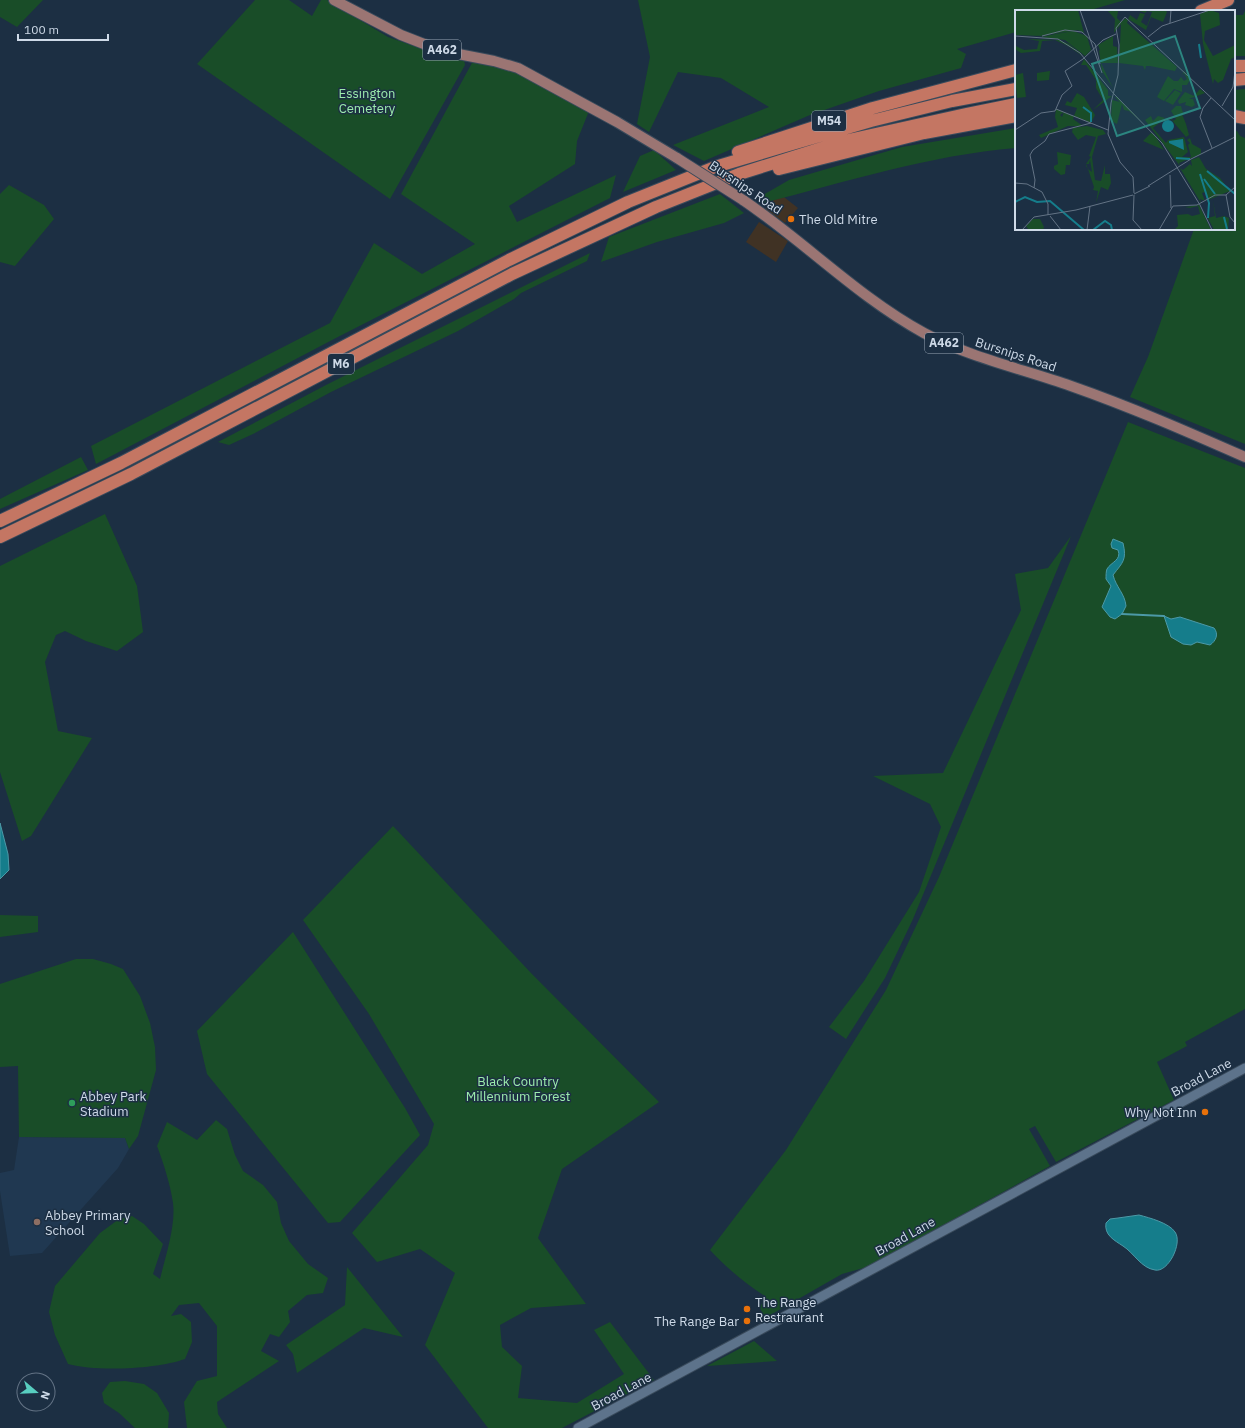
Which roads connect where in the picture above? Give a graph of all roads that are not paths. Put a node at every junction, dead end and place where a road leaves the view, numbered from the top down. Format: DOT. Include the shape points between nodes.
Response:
graph roads {
  1 [pos="334,0"];
  2 [pos="1228,0"];
  3 [pos="1203,10"];
  4 [pos="1015,70"];
  5 [pos="1015,74"];
  6 [pos="1245,79"];
  7 [pos="1235,80"];
  8 [pos="1015,89"];
  9 [pos="1015,104"];
  10 [pos="978,111"];
  11 [pos="1015,111"];
  12 [pos="1015,116"];
  13 [pos="1235,116"];
  14 [pos="1245,118"];
  15 [pos="871,121"];
  16 [pos="651,193"];
  17 [pos="683,195"];
  18 [pos="1245,457"];
  19 [pos="0,521"];
  20 [pos="0,538"];
  21 [pos="1245,1068"];
  22 [pos="578,1428"];
  1 -- 18 [label="main road, Bursnips Road / A462, bridge" via="401,35 424,44 518,68 592,108 743,200 865,293 929,336 972,354 1139,411"];
  2 -- 3 [label="highway"];
  4 -- 16 [label="highway, M54" via="873,108 764,143 669,179"];
  5 -- 15 [label="highway" via="903,105"];
  6 -- 7 [label="highway"];
  8 -- 15 [label="highway, M6" via="952,101"];
  9 -- 10 [label="highway, M6"];
  10 -- 11 [label="highway"];
  10 -- 17 [label="highway, M6" via="838,143 738,174"];
  12 -- 17 [label="highway" via="876,144 762,174 706,192"];
  13 -- 14 [label="highway"];
  15 -- 16 [label="highway, M6" via="715,167"];
  16 -- 19 [label="highway, M6" via="509,260 121,463"];
  17 -- 20 [label="highway, M6" via="512,274 131,474"];
  21 -- 22 [label="main road, Broad Lane"];
}
